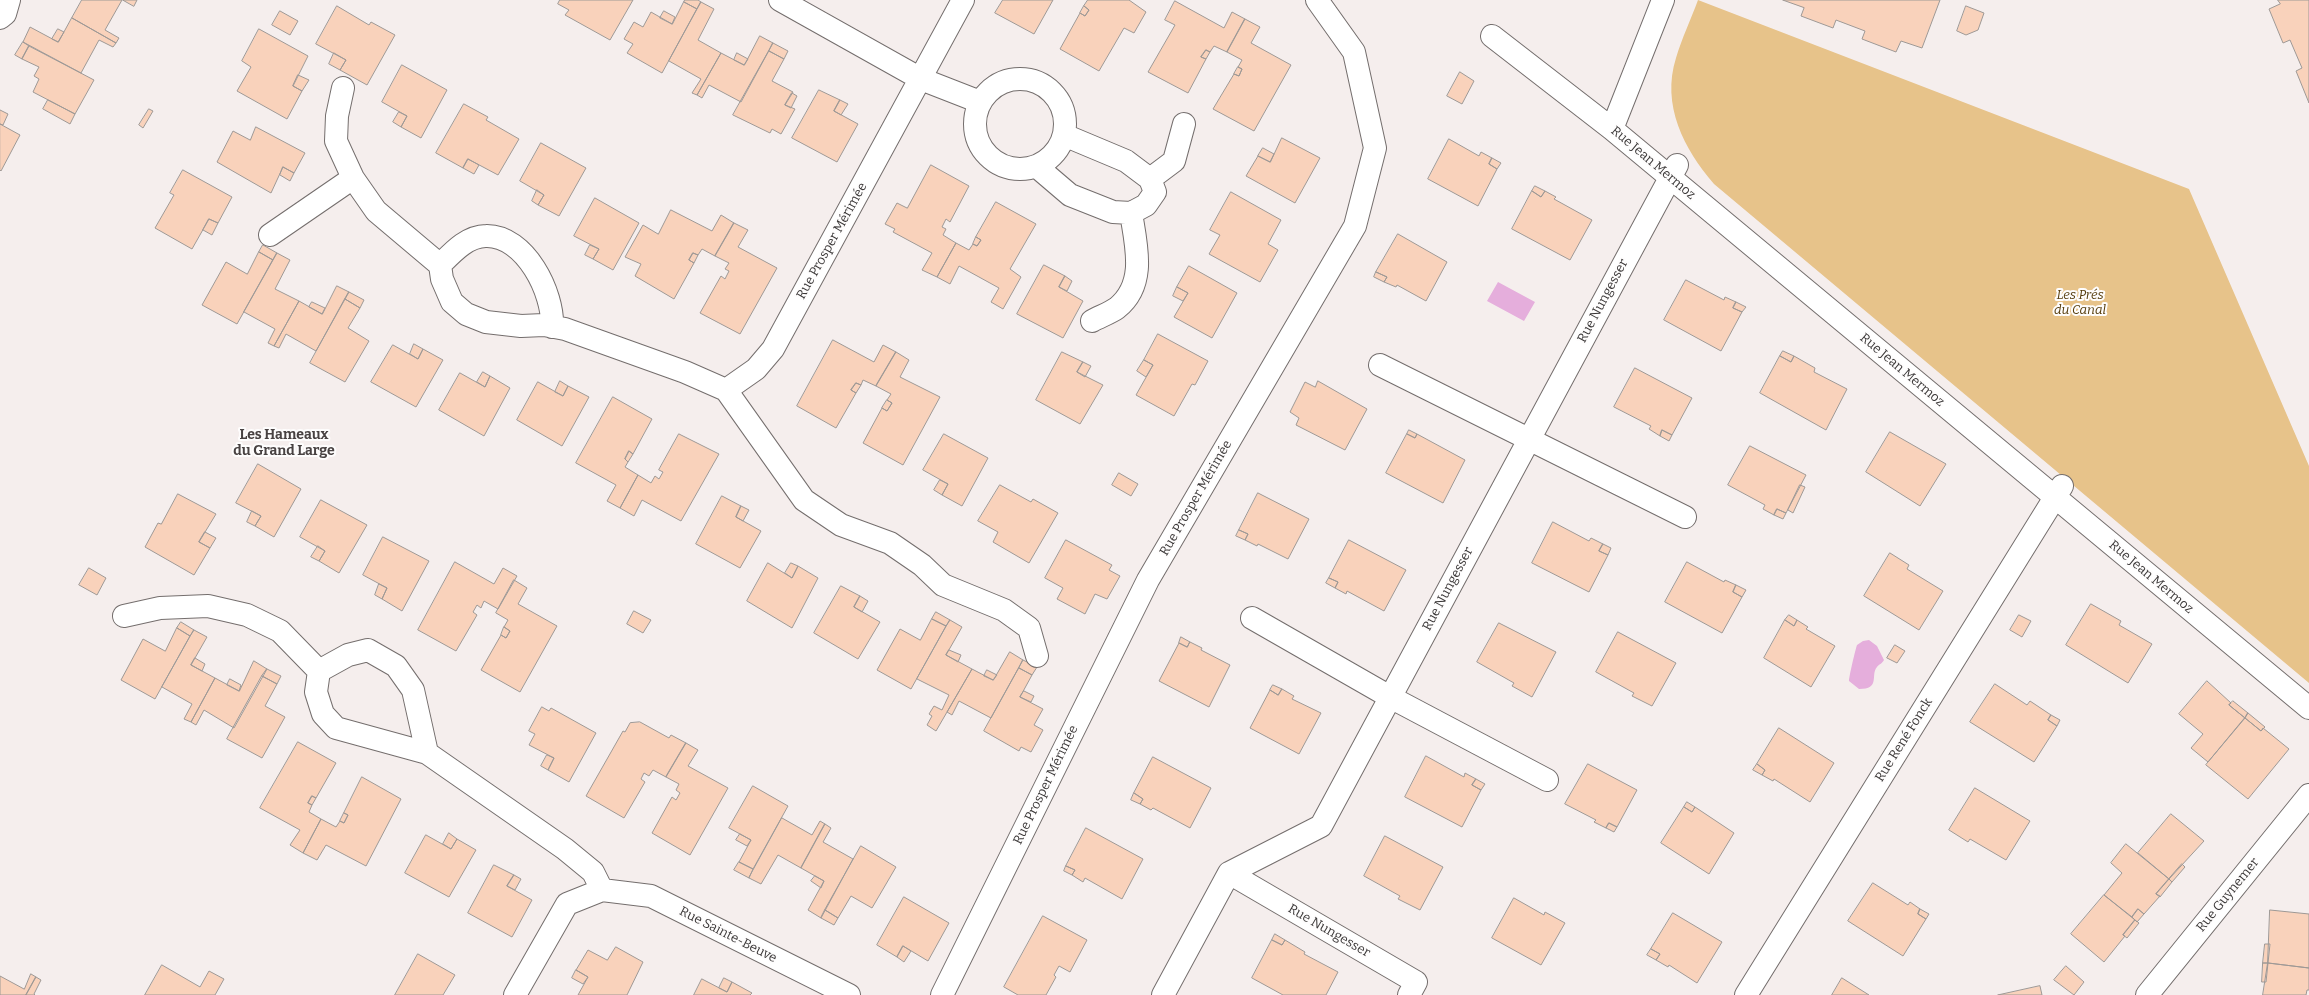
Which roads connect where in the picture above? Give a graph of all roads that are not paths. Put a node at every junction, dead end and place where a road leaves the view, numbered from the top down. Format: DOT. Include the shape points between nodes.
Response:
graph roads {
  1 [pos="9,0"];
  2 [pos="780,0"];
  3 [pos="963,0"];
  4 [pos="1317,0"];
  5 [pos="1662,0"];
  6 [pos="0,18"];
  7 [pos="1492,36"];
  8 [pos="921,79"];
  9 [pos="343,88"];
  10 [pos="980,102"];
  11 [pos="1184,124"];
  12 [pos="1612,129"];
  13 [pos="1064,135"];
  14 [pos="1036,166"];
  15 [pos="1673,170"];
  16 [pos="353,178"];
  17 [pos="1150,179"];
  18 [pos="1130,213"];
  19 [pos="270,235"];
  20 [pos="440,265"];
  21 [pos="1092,321"];
  22 [pos="552,327"];
  23 [pos="1380,365"];
  24 [pos="726,390"];
  25 [pos="1529,438"];
  26 [pos="2058,491"];
  27 [pos="1685,517"];
  28 [pos="124,616"];
  29 [pos="1252,618"];
  30 [pos="1037,656"];
  31 [pos="319,671"];
  32 [pos="1390,697"];
  33 [pos="2309,708"];
  34 [pos="427,753"];
  35 [pos="1547,780"];
  36 [pos="2309,795"];
  37 [pos="1230,873"];
  38 [pos="602,890"];
  39 [pos="515,995"];
  40 [pos="849,995"];
  41 [pos="942,995"];
  42 [pos="1163,995"];
  43 [pos="1410,995"];
  44 [pos="1746,995"];
  45 [pos="2147,995"];
  1 -- 6 [label="street" via="5,14"];
  2 -- 8 [label="street"];
  3 -- 8 [label="street, Rue Prosper Mérimée"];
  4 -- 41 [label="street, Rue Prosper Mérimée" via="1354,52 1375,148 1355,226 1148,580"];
  5 -- 12 [label="street"];
  7 -- 12 [label="street, Rue Jean Mermoz"];
  8 -- 10 [label="street"];
  8 -- 24 [label="street, Rue Prosper Mérimée" via="773,349 756,369"];
  9 -- 16 [label="street" via="337,116 336,141"];
  10 -- 13 [label="street" via="989,91 1001,83 1015,79 1029,79 1043,84 1062,106 1065,120"];
  10 -- 14 [label="street" via="975,117 975,133 981,147 991,159 1005,166 1020,169"];
  11 -- 17 [label="street" via="1174,161"];
  12 -- 15 [label="street, Rue Jean Mermoz"];
  13 -- 14 [label="street" via="1058,148 1048,159"];
  13 -- 17 [label="street" via="1126,161"];
  14 -- 18 [label="street" via="1070,195 1113,212"];
  15 -- 25 [label="street, Rue Nungesser"];
  15 -- 26 [label="street, Rue Jean Mermoz"];
  16 -- 19 [label="street"];
  16 -- 20 [label="street" via="376,211"];
  17 -- 18 [label="street" via="1155,192 1146,205"];
  18 -- 21 [label="street" via="1138,257 1131,292 1116,308"];
  20 -- 22 [label="street" via="442,279 452,302 466,314 486,322"];
  20 -- 22 [label="street" via="470,240 485,236 504,238 534,266 553,317"];
  22 -- 24 [label="street" via="565,329 685,372"];
  23 -- 25 [label="street"];
  24 -- 30 [label="street" via="804,500 841,525 890,543 922,565 943,585 1004,610 1029,628"];
  25 -- 27 [label="street"];
  25 -- 32 [label="street, Rue Nungesser"];
  26 -- 33 [label="street, Rue Jean Mermoz"];
  26 -- 44 [label="street, Rue René Fonck"];
  28 -- 31 [label="street" via="160,608 208,606 247,615 280,631"];
  29 -- 32 [label="street"];
  31 -- 34 [label="street" via="316,692 323,714 336,728"];
  31 -- 34 [label="street" via="348,655 368,650 396,666 412,690"];
  32 -- 35 [label="street"];
  32 -- 37 [label="street, Rue Nungesser" via="1321,826"];
  34 -- 38 [label="street" via="565,848 593,872"];
  36 -- 45 [label="street, Rue Guynemer"];
  37 -- 42 [label="street"];
  37 -- 43 [label="street, Rue Nungesser" via="1416,982"];
  38 -- 39 [label="street, Rue Sainte-Beuve" via="567,904"];
  38 -- 40 [label="street, Rue Sainte-Beuve" via="652,896"];
}
